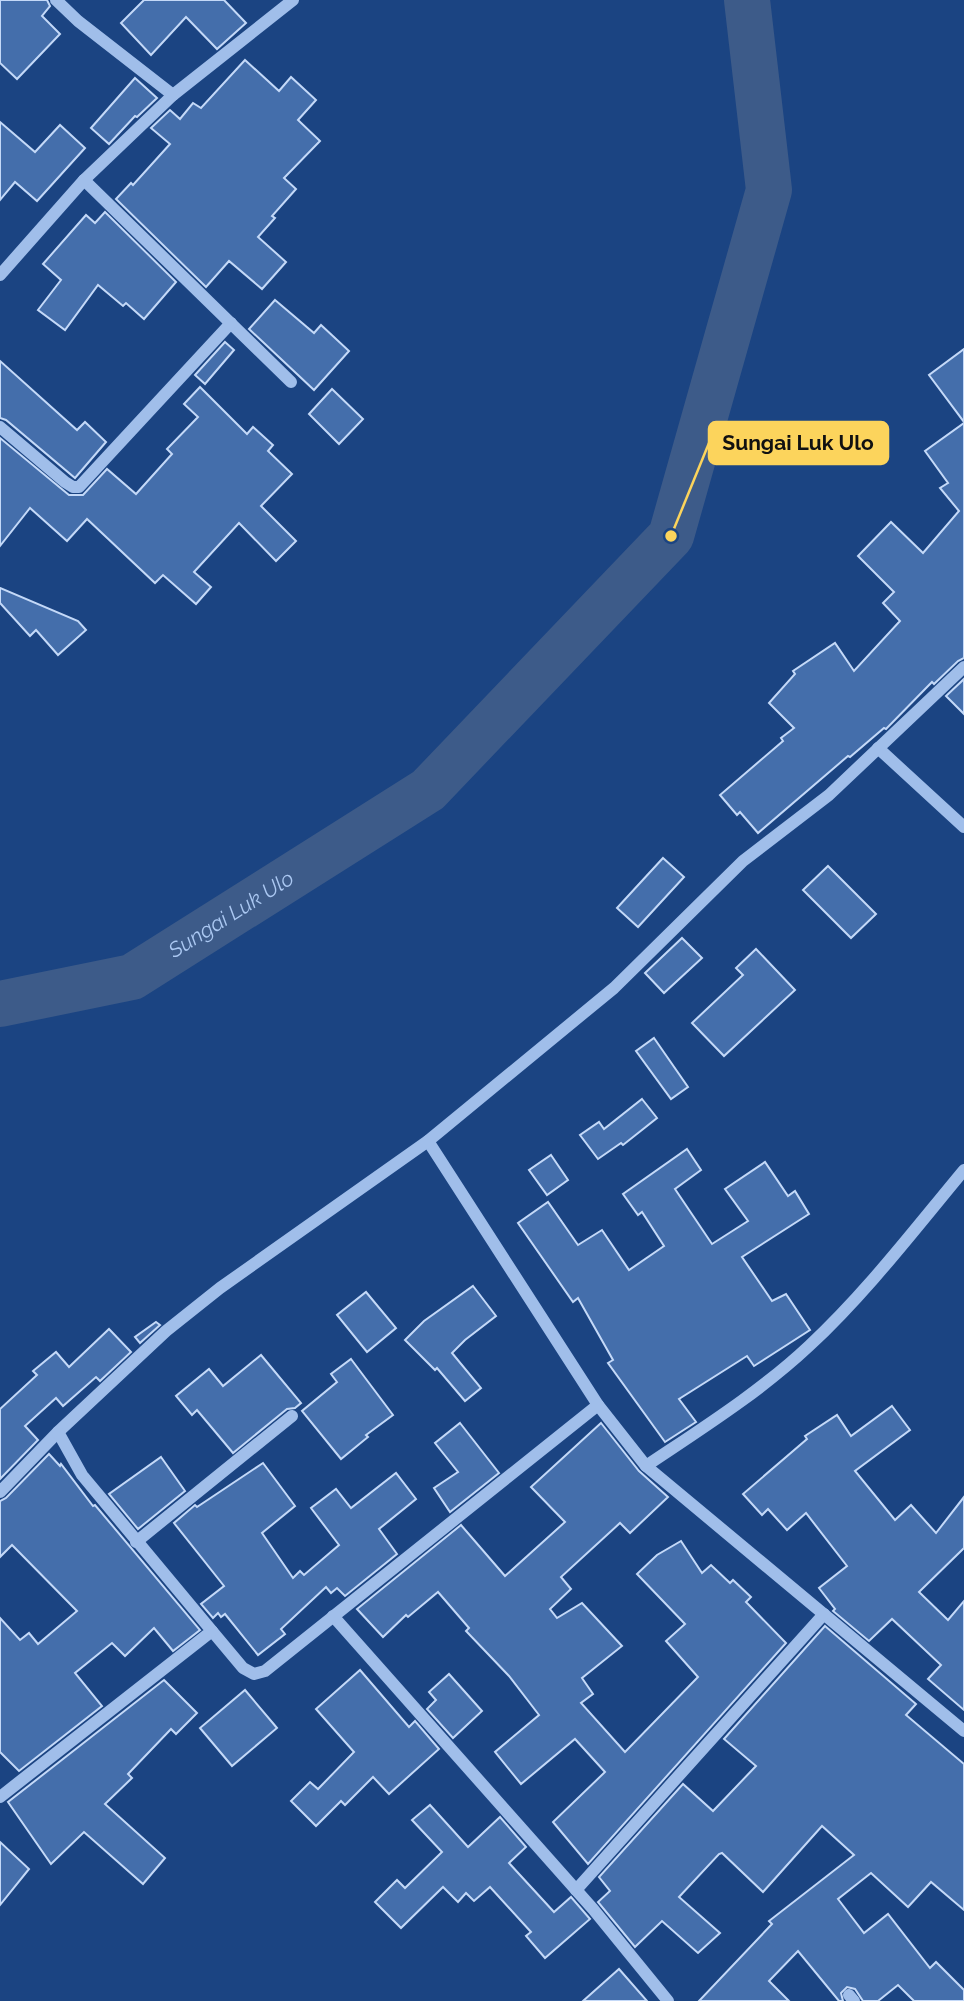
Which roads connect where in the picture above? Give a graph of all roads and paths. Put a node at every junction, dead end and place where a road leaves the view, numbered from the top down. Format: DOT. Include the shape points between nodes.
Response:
graph roads {
  1 [pos="56,0"];
  2 [pos="293,0"];
  3 [pos="173,95"];
  4 [pos="84,180"];
  5 [pos="0,275"];
  6 [pos="231,323"];
  7 [pos="291,382"];
  8 [pos="0,427"];
  9 [pos="964,667"];
  10 [pos="878,748"];
  11 [pos="964,827"];
  12 [pos="429,1141"];
  13 [pos="964,1170"];
  14 [pos="598,1405"];
  15 [pos="292,1416"];
  16 [pos="58,1432"];
  17 [pos="646,1466"];
  18 [pos="0,1492"];
  19 [pos="136,1542"];
  20 [pos="824,1614"];
  21 [pos="333,1616"];
  22 [pos="212,1631"];
  23 [pos="964,1731"];
  24 [pos="0,1797"];
  25 [pos="576,1890"];
  26 [pos="668,2001"];
  1 -- 3 [label="street"];
  2 -- 3 [label="street"];
  3 -- 4 [label="street"];
  4 -- 5 [label="street"];
  4 -- 6 [label="street"];
  6 -- 7 [label="street"];
  6 -- 8 [label="street" via="79,486 65,482"];
  9 -- 10 [label="street"];
  10 -- 11 [label="street"];
  10 -- 12 [label="street" via="829,795 743,861 614,988"];
  12 -- 14 [label="street"];
  12 -- 16 [label="street" via="199,1305"];
  13 -- 17 [label="street" via="874,1278 808,1347 731,1408"];
  14 -- 17 [label="street"];
  14 -- 21 [label="street"];
  15 -- 19 [label="street"];
  16 -- 18 [label="street"];
  16 -- 19 [label="street" via="82,1475"];
  17 -- 20 [label="street"];
  19 -- 22 [label="street"];
  20 -- 23 [label="street"];
  20 -- 25 [label="street"];
  21 -- 22 [label="street" via="265,1671 254,1674 243,1668"];
  21 -- 25 [label="street"];
  22 -- 24 [label="street"];
  25 -- 26 [label="street"];
}
